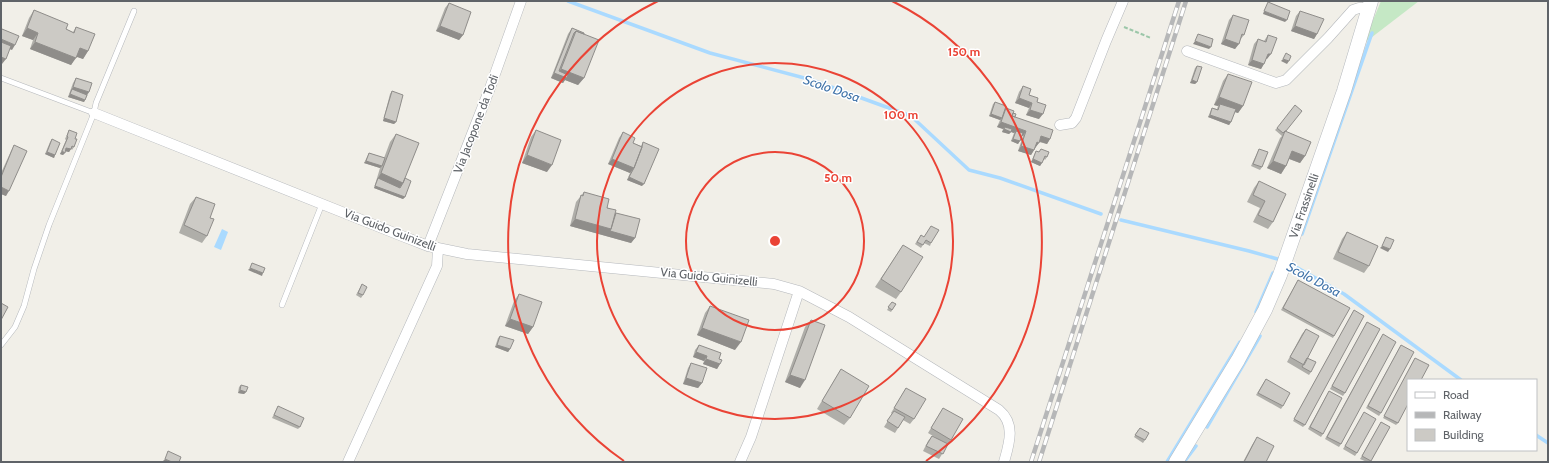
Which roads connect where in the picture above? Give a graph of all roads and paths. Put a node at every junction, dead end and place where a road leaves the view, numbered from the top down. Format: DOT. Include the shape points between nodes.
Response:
graph roads {
  1 [pos="1123,1"];
  2 [pos="521,2"];
  3 [pos="1370,4"];
  4 [pos="134,12"];
  5 [pos="1114,23"];
  6 [pos="1151,38"];
  7 [pos="1187,51"];
  8 [pos="1,78"];
  9 [pos="94,113"];
  10 [pos="1060,125"];
  11 [pos="322,204"];
  12 [pos="433,247"];
  13 [pos="799,291"];
  14 [pos="282,305"];
  15 [pos="1,345"];
  16 [pos="348,462"];
  17 [pos="740,462"];
  18 [pos="1004,462"];
  19 [pos="1176,462"];
  1 -- 5 [label="street"];
  2 -- 12 [label="street, Via Jacopone da Todi"];
  3 -- 7 [label="street" via="1353,10 1286,80 1276,84"];
  3 -- 19 [label="street, Via Frassinelli" via="1344,92 1280,275 1265,310 1238,360"];
  4 -- 9 [label="lane"];
  5 -- 6 [label="path"];
  5 -- 10 [label="street" via="1076,118 1072,124"];
  8 -- 9 [label="lane"];
  9 -- 11 [label="street, Via Guido Guinizelli"];
  9 -- 15 [label="lane" via="49,225 24,306 14,327"];
  11 -- 12 [label="street, Via Guido Guinizelli"];
  11 -- 14 [label="lane"];
  12 -- 13 [label="street, Via Guido Guinizelli" via="467,254 774,284"];
  12 -- 16 [label="street, Via Jacopone da Todi" via="437,266"];
  13 -- 17 [label="street"];
  13 -- 18 [label="street, Via Guido Guinizelli" via="849,317 999,410 1008,419 1011,435"];
}
